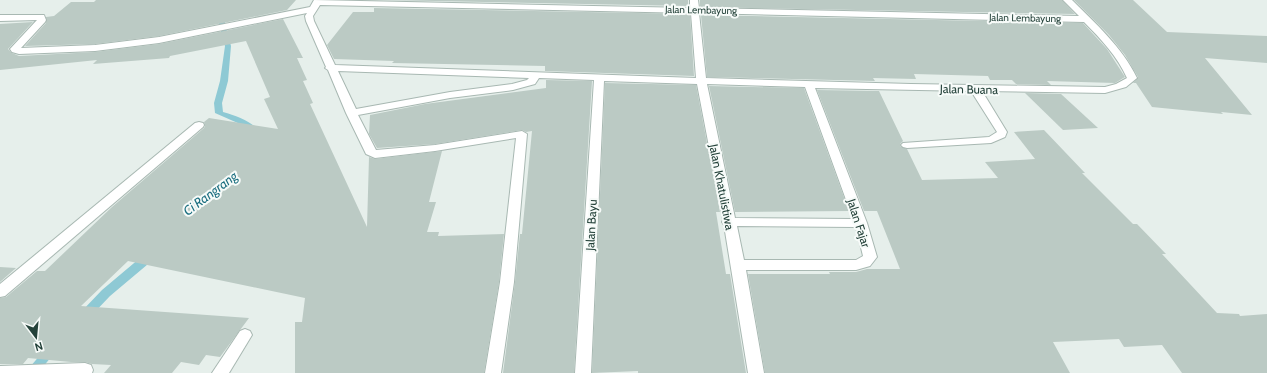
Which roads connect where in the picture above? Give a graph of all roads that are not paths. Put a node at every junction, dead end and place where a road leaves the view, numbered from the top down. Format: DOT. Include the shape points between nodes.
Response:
graph roads {
  1 [pos="694,0"];
  2 [pos="1067,0"];
  3 [pos="315,4"];
  4 [pos="695,10"];
  5 [pos="0,18"];
  6 [pos="1086,19"];
  7 [pos="330,68"];
  8 [pos="536,75"];
  9 [pos="599,78"];
  10 [pos="701,81"];
  11 [pos="809,85"];
  12 [pos="975,89"];
  13 [pos="351,113"];
  14 [pos="200,125"];
  15 [pos="907,145"];
  16 [pos="728,222"];
  17 [pos="861,223"];
  18 [pos="738,265"];
  19 [pos="0,292"];
  20 [pos="245,335"];
  21 [pos="25,372"];
  22 [pos="0,373"];
  23 [pos="84,373"];
  24 [pos="220,373"];
  25 [pos="494,373"];
  26 [pos="582,373"];
  27 [pos="756,373"];
  1 -- 4 [label="street, Jalan Khatulistiwa"];
  2 -- 6 [label="street, Jalan Buana"];
  3 -- 4 [label="street, Jalan Lembayung"];
  3 -- 5 [label="street, Jalan Lembayung" via="238,24 116,46 15,50 42,20 41,17"];
  3 -- 7 [label="street" via="309,16 310,21"];
  4 -- 6 [label="street, Jalan Lembayung"];
  4 -- 10 [label="street, Jalan Khatulistiwa"];
  6 -- 12 [label="street, Jalan Buana" via="1111,45 1130,72 1132,78 1128,83 1120,88 1105,90"];
  7 -- 8 [label="street, Jalan Buana"];
  7 -- 13 [label="street"];
  8 -- 9 [label="street, Jalan Buana"];
  8 -- 13 [label="street" via="531,82 513,87 450,95"];
  9 -- 10 [label="street, Jalan Buana"];
  9 -- 26 [label="street, Jalan Bayu"];
  10 -- 11 [label="street, Jalan Buana"];
  10 -- 16 [label="street, Jalan Khatulistiwa"];
  11 -- 12 [label="street, Jalan Buana"];
  11 -- 17 [label="street, Jalan Fajar"];
  12 -- 15 [label="street" via="1002,132 1001,135 991,140"];
  13 -- 25 [label="street" via="370,152 375,154 435,148 522,134 507,282"];
  14 -- 19 [label="street"];
  16 -- 17 [label="street"];
  16 -- 18 [label="street, Jalan Khatulistiwa"];
  17 -- 18 [label="street, Jalan Fajar" via="870,257 865,262 856,265"];
  18 -- 27 [label="street, Jalan Khatulistiwa"];
  20 -- 24 [label="street"];
  21 -- 22 [label="street"];
  21 -- 23 [label="street" via="85,370"];
}
